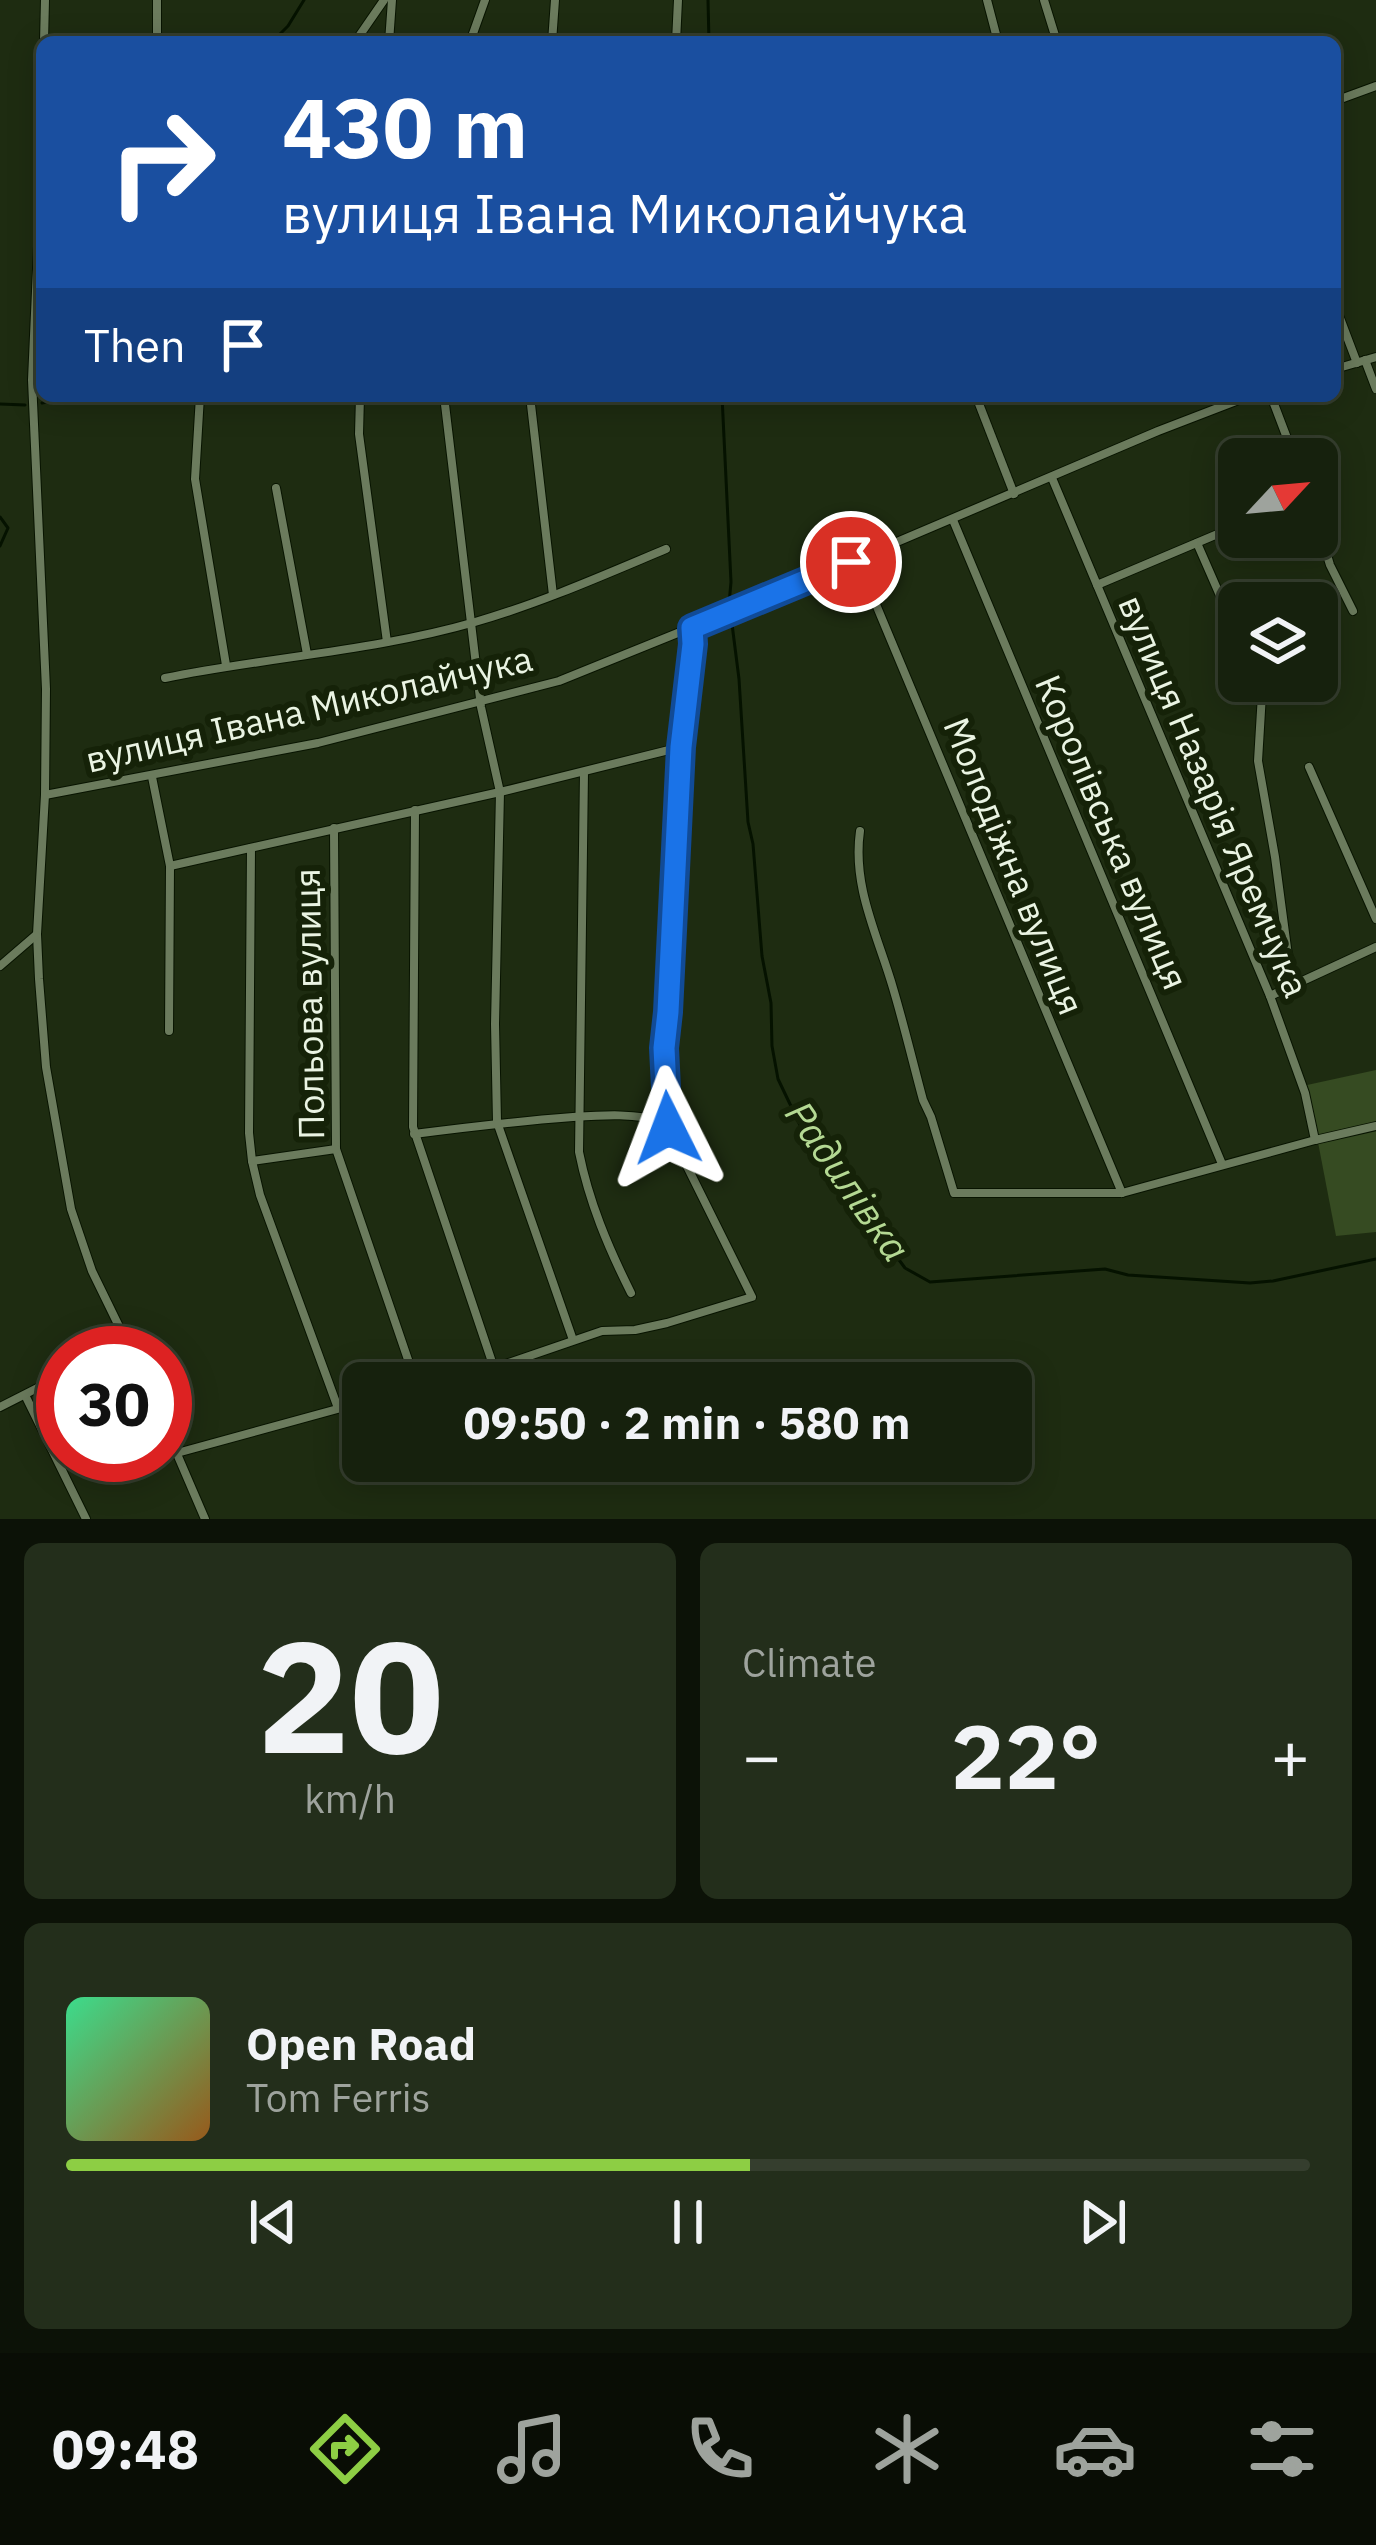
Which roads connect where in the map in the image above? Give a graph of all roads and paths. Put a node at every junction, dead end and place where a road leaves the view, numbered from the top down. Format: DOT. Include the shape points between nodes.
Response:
graph roads {
  1 [pos="45,0"];
  2 [pos="157,0"];
  3 [pos="388,0"];
  4 [pos="485,0"];
  5 [pos="555,0"];
  6 [pos="678,0"];
  7 [pos="987,0"];
  8 [pos="1045,0"];
  9 [pos="44,36"];
  10 [pos="157,36"];
  11 [pos="360,36"];
  12 [pos="389,36"];
  13 [pos="472,36"];
  14 [pos="552,36"];
  15 [pos="676,36"];
  16 [pos="996,36"];
  17 [pos="1055,36"];
  18 [pos="1376,86"];
  19 [pos="1341,99"];
  20 [pos="1341,315"];
  21 [pos="36,322"];
  22 [pos="1366,360"];
  23 [pos="1376,389"];
  24 [pos="200,402"];
  25 [pos="360,402"];
  26 [pos="445,402"];
  27 [pos="531,402"];
  28 [pos="978,402"];
  29 [pos="1234,402"];
  30 [pos="1273,402"];
  31 [pos="1287,438"];
  32 [pos="1052,478"];
  33 [pos="276,488"];
  34 [pos="1014,494"];
  35 [pos="952,520"];
  36 [pos="1218,534"];
  37 [pos="1197,543"];
  38 [pos="666,549"];
  39 [pos="1328,558"];
  40 [pos="857,559"];
  41 [pos="1097,585"];
  42 [pos="1218,591"];
  43 [pos="554,595"];
  44 [pos="1353,611"];
  45 [pos="472,622"];
  46 [pos="692,628"];
  47 [pos="387,642"];
  48 [pos="307,654"];
  49 [pos="226,665"];
  50 [pos="165,678"];
  51 [pos="481,702"];
  52 [pos="1262,702"];
  53 [pos="681,747"];
  54 [pos="1309,767"];
  55 [pos="584,772"];
  56 [pos="152,777"];
  57 [pos="500,792"];
  58 [pos="45,795"];
  59 [pos="416,810"];
  60 [pos="334,828"];
  61 [pos="860,831"];
  62 [pos="251,848"];
  63 [pos="170,866"];
  64 [pos="1376,919"];
  65 [pos="37,934"];
  66 [pos="1376,947"];
  67 [pos="0,966"];
  68 [pos="1292,986"];
  69 [pos="1270,996"];
  70 [pos="169,1031"];
  71 [pos="579,1117"];
  72 [pos="497,1122"];
  73 [pos="666,1123"];
  74 [pos="1376,1126"];
  75 [pos="415,1134"];
  76 [pos="1315,1140"];
  77 [pos="336,1149"];
  78 [pos="252,1161"];
  79 [pos="1222,1164"];
  80 [pos="1121,1193"];
  81 [pos="631,1293"];
  82 [pos="119,1326"];
  83 [pos="573,1340"];
  84 [pos="409,1362"];
  85 [pos="493,1362"];
  86 [pos="506,1362"];
  87 [pos="36,1389"];
  88 [pos="25,1395"];
  89 [pos="0,1407"];
  90 [pos="342,1407"];
  91 [pos="338,1408"];
  92 [pos="192,1449"];
  93 [pos="189,1482"];
  94 [pos="86,1519"];
  95 [pos="205,1519"];
  1 -- 9 [label="street"];
  2 -- 10 [label="street"];
  3 -- 11 [label="street"];
  3 -- 12 [label="street"];
  4 -- 13 [label="street"];
  5 -- 14 [label="street"];
  6 -- 15 [label="street"];
  7 -- 16 [label="street"];
  8 -- 17 [label="street"];
  18 -- 19 [label="street"];
  20 -- 22 [label="street"];
  21 -- 58 [label="street"];
  22 -- 23 [label="street"];
  24 -- 49 [label="street" via="195,479"];
  25 -- 47 [label="street"];
  26 -- 45 [label="street"];
  27 -- 43 [label="street"];
  28 -- 34 [label="street"];
  29 -- 32 [label="street, вулиця Івана Миколайчука"];
  30 -- 31 [label="street"];
  32 -- 34 [label="street, вулиця Івана Миколайчука"];
  32 -- 41 [label="street, вулиця Назарія Яремчука"];
  33 -- 48 [label="street"];
  34 -- 35 [label="street, вулиця Івана Миколайчука"];
  35 -- 40 [label="street, вулиця Івана Миколайчука"];
  35 -- 79 [label="street, Королівська вулиця"];
  36 -- 37 [label="street"];
  37 -- 41 [label="street"];
  37 -- 42 [label="street"];
  38 -- 43 [label="street"];
  39 -- 44 [label="street"];
  40 -- 46 [label="street, вулиця Івана Миколайчука"];
  40 -- 80 [label="street, Молодіжна вулиця"];
  41 -- 69 [label="street, вулиця Назарія Яремчука"];
  43 -- 45 [label="street"];
  45 -- 47 [label="street"];
  45 -- 51 [label="street"];
  46 -- 51 [label="street, вулиця Івана Миколайчука"];
  46 -- 53 [label="street"];
  47 -- 48 [label="street"];
  48 -- 49 [label="street"];
  49 -- 50 [label="street"];
  51 -- 56 [label="street, вулиця Івана Миколайчука"];
  51 -- 57 [label="street"];
  52 -- 68 [label="street" via="1258,761"];
  53 -- 55 [label="street"];
  53 -- 73 [label="street"];
  54 -- 64 [label="street"];
  55 -- 57 [label="street"];
  55 -- 71 [label="street"];
  56 -- 58 [label="street, вулиця Івана Миколайчука"];
  56 -- 63 [label="street"];
  57 -- 59 [label="street"];
  57 -- 72 [label="street"];
  58 -- 65 [label="street"];
  59 -- 60 [label="street"];
  59 -- 75 [label="street"];
  60 -- 62 [label="street"];
  60 -- 77 [label="street, Польова вулиця"];
  61 -- 80 [label="street" via="861,888 954,1193"];
  62 -- 63 [label="street"];
  62 -- 78 [label="street"];
  63 -- 70 [label="street"];
  65 -- 67 [label="street"];
  65 -- 82 [label="street" via="46,1067 71,1210"];
  66 -- 68 [label="street"];
  68 -- 69 [label="street"];
  69 -- 76 [label="street, вулиця Назарія Яремчука"];
  71 -- 72 [label="street"];
  71 -- 73 [label="street"];
  71 -- 81 [label="street" via="586,1185"];
  72 -- 75 [label="street"];
  72 -- 83 [label="street"];
  73 -- 83 [label="street" via="752,1297"];
  74 -- 76 [label="street"];
  75 -- 85 [label="street"];
  76 -- 79 [label="street"];
  77 -- 78 [label="street"];
  77 -- 84 [label="street, Польова вулиця"];
  78 -- 91 [label="street"];
  79 -- 80 [label="street"];
  83 -- 86 [label="street"];
  87 -- 88 [label="street"];
  88 -- 89 [label="street"];
  88 -- 94 [label="street"];
  90 -- 91 [label="street"];
  91 -- 92 [label="street"];
  93 -- 95 [label="street"];
}
